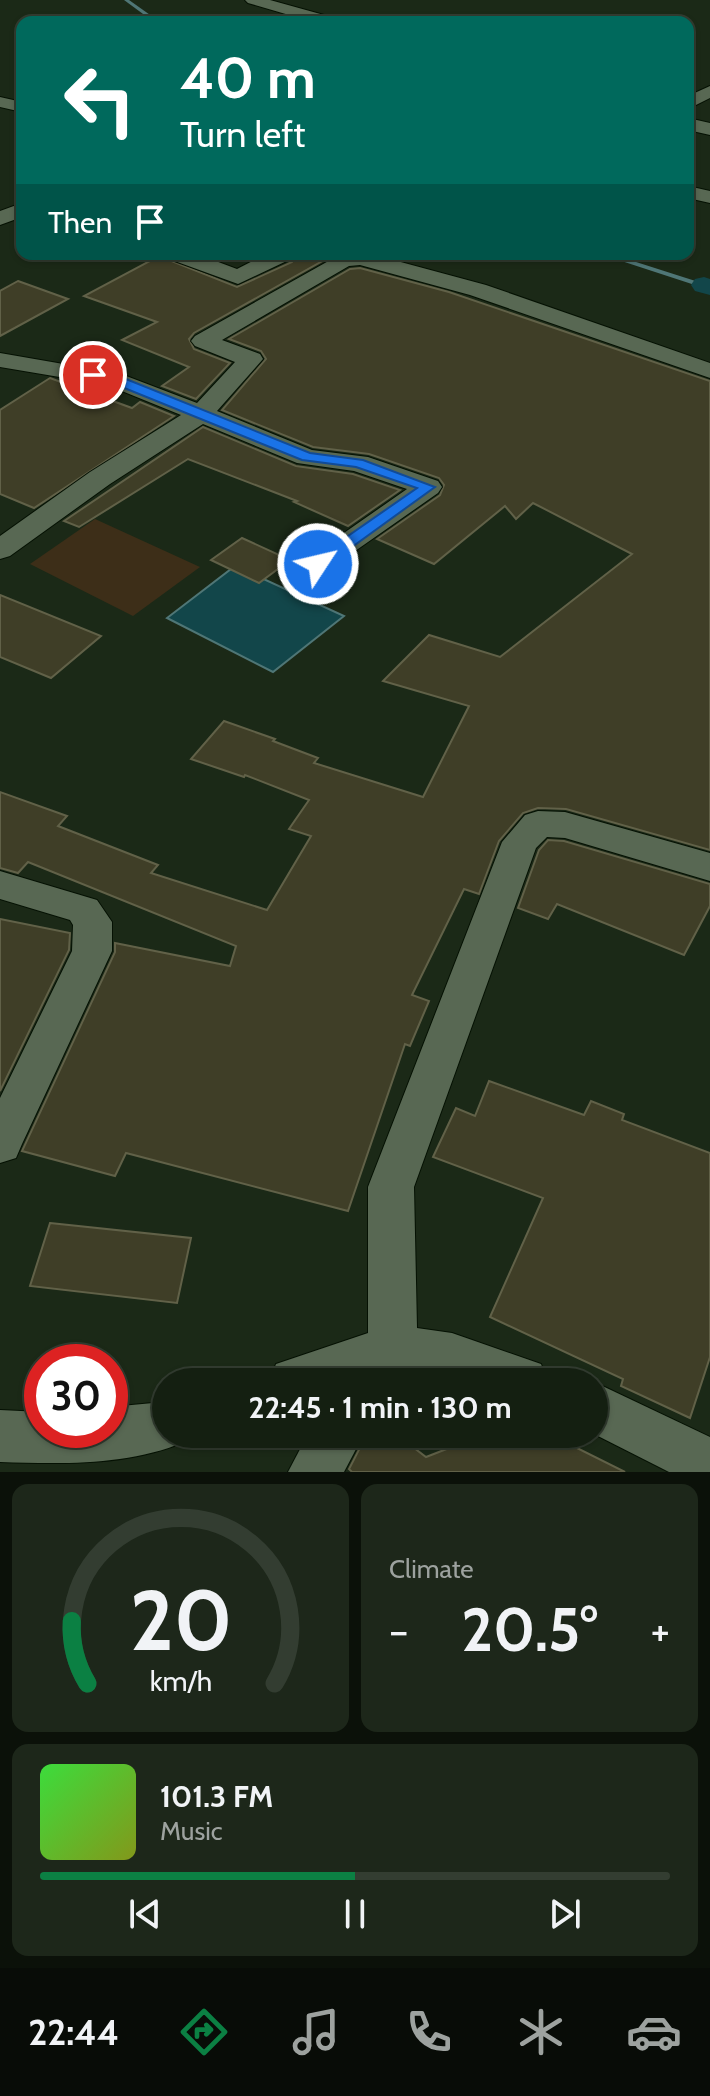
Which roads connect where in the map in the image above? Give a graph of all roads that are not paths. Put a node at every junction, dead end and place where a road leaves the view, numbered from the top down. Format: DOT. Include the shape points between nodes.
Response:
graph roads {
  1 [pos="253,0"];
  2 [pos="304,16"];
  3 [pos="193,260"];
  4 [pos="271,260"];
  5 [pos="347,260"];
  6 [pos="359,260"];
  7 [pos="0,360"];
  8 [pos="710,371"];
  9 [pos="201,414"];
  10 [pos="0,550"];
  11 [pos="318,564"];
  12 [pos="710,867"];
  13 [pos="0,885"];
  14 [pos="0,1144"];
  15 [pos="382,1366"];
  16 [pos="483,1368"];
  17 [pos="608,1414"];
  18 [pos="152,1429"];
  19 [pos="0,1436"];
  20 [pos="329,1448"];
  21 [pos="710,1465"];
  22 [pos="314,1472"];
  1 -- 2 [label="street"];
  3 -- 4 [label="street" via="238,277"];
  5 -- 9 [label="street" via="203,341 251,359"];
  6 -- 8 [label="street" via="478,290"];
  7 -- 9 [label="street" via="116,380"];
  9 -- 10 [label="street"];
  9 -- 11 [label="street" via="307,457 358,463 428,487"];
  12 -- 15 [label="street" via="565,825 538,824 520,842 391,1187"];
  13 -- 14 [label="street" via="83,910 93,922 92,951"];
  15 -- 16 [label="street" via="452,1357"];
  17 -- 21 [label="street"];
  18 -- 19 [label="street" via="52,1438"];
  20 -- 22 [label="street"];
}
